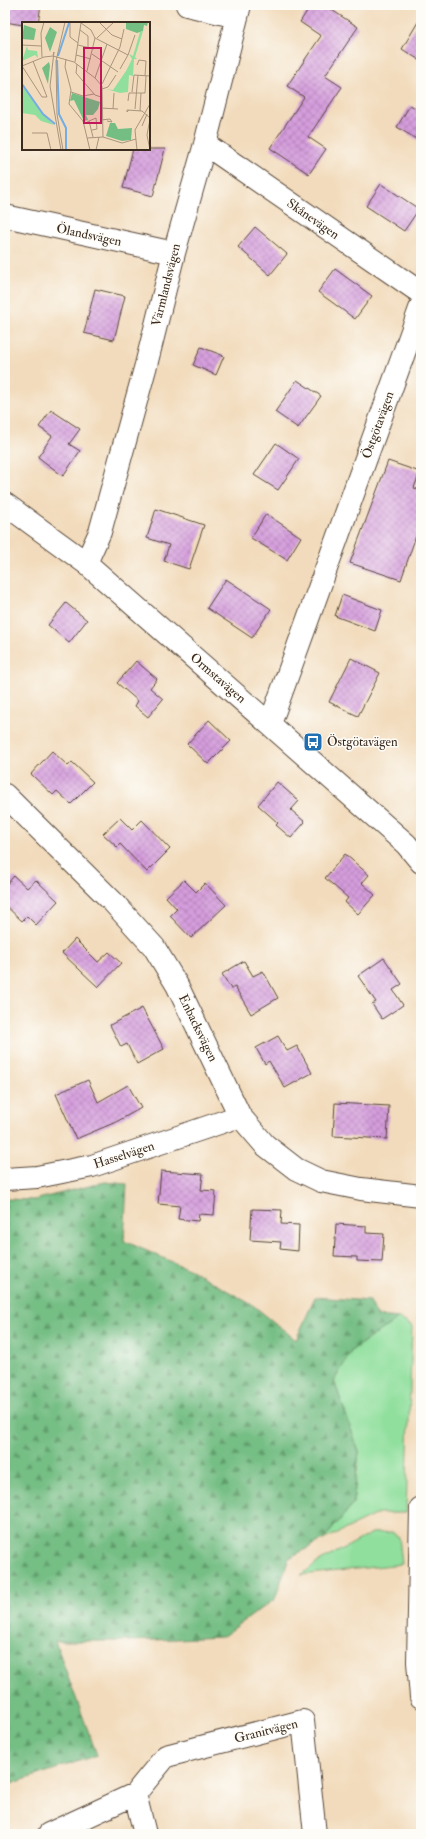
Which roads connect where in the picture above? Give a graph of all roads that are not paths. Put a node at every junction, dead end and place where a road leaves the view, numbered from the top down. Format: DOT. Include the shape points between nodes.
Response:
graph roads {
  1 [pos="187,5"];
  2 [pos="238,11"];
  3 [pos="205,144"];
  4 [pos="5,216"];
  5 [pos="174,253"];
  6 [pos="421,294"];
  7 [pos="421,306"];
  8 [pos="5,504"];
  9 [pos="86,563"];
  10 [pos="270,724"];
  11 [pos="5,795"];
  12 [pos="421,862"];
  13 [pos="240,1116"];
  14 [pos="5,1179"];
  15 [pos="421,1196"];
  16 [pos="421,1508"];
  17 [pos="421,1697"];
  18 [pos="135,1794"];
  19 [pos="50,1834"];
  20 [pos="145,1834"];
  21 [pos="315,1834"];
  1 -- 2 [label="street"];
  2 -- 3 [label="street, Värmlandsvägen"];
  3 -- 5 [label="street, Värmlandsvägen"];
  3 -- 6 [label="street, Skånevägen"];
  4 -- 5 [label="street, Ölandsvägen"];
  5 -- 9 [label="street, Värmlandsvägen" via="100,532"];
  7 -- 10 [label="street, Östgötavägen"];
  8 -- 9 [label="street, Ormstavägen"];
  9 -- 10 [label="street, Ormstavägen"];
  10 -- 12 [label="street, Ormstavägen" via="406,844"];
  11 -- 13 [label="street, Enbacksvägen" via="113,902 154,947 177,986"];
  13 -- 14 [label="street, Hasselvägen" via="92,1166 37,1177"];
  13 -- 15 [label="street, Enbacksvägen" via="265,1145 296,1169 321,1181"];
  16 -- 17 [label="street" via="418,1662"];
  18 -- 19 [label="street"];
  18 -- 20 [label="street"];
  18 -- 21 [label="street, Granitvägen" via="166,1756 303,1720"];
}
